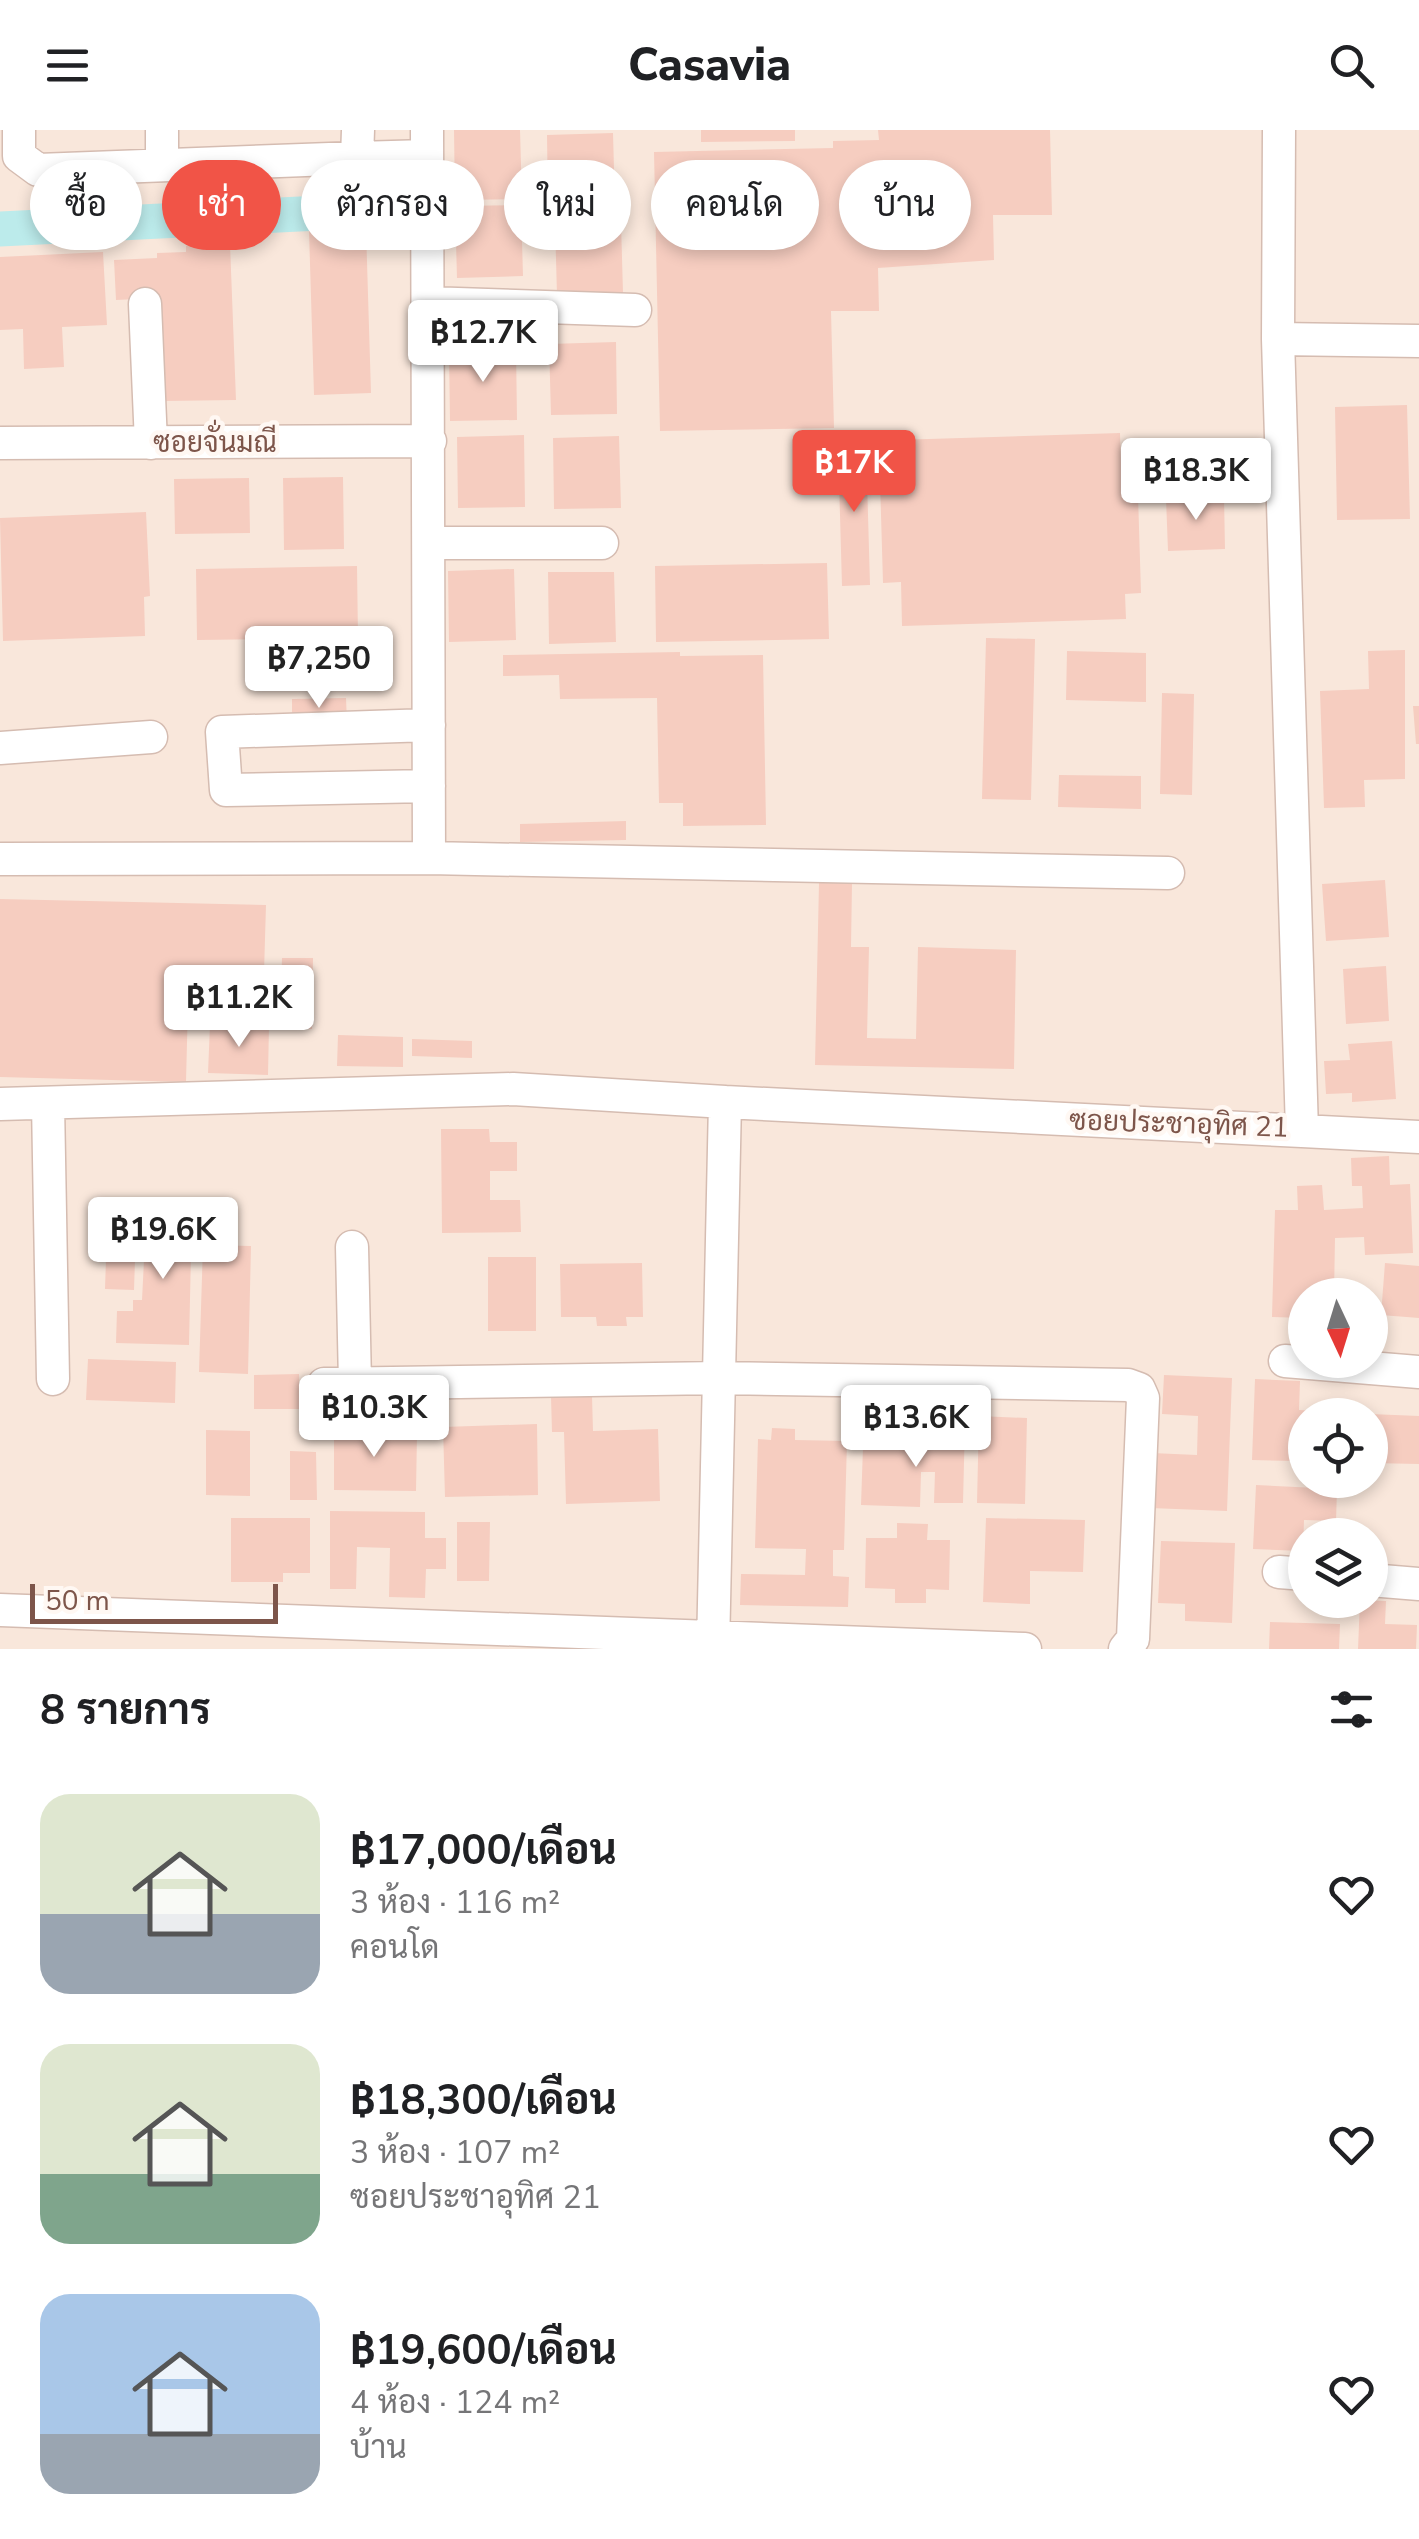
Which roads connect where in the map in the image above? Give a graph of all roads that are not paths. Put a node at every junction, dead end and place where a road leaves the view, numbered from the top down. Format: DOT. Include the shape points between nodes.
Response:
graph roads {
  1 [pos="19,130"];
  2 [pos="162,130"];
  3 [pos="1279,130"];
  4 [pos="427,143"];
  5 [pos="357,144"];
  6 [pos="162,160"];
  7 [pos="201,160"];
  8 [pos="162,164"];
  9 [pos="428,303"];
  10 [pos="145,304"];
  11 [pos="634,310"];
  12 [pos="1278,339"];
  13 [pos="1419,342"];
  14 [pos="430,441"];
  15 [pos="151,443"];
  16 [pos="0,444"];
  17 [pos="430,543"];
  18 [pos="602,543"];
  19 [pos="429,725"];
  20 [pos="151,737"];
  21 [pos="0,748"];
  22 [pos="429,786"];
  23 [pos="429,858"];
  24 [pos="0,859"];
  25 [pos="1168,874"];
  26 [pos="725,1102"];
  27 [pos="48,1103"];
  28 [pos="0,1104"];
  29 [pos="1302,1131"];
  30 [pos="1419,1137"];
  31 [pos="352,1247"];
  32 [pos="1285,1361"];
  33 [pos="1419,1372"];
  34 [pos="720,1378"];
  35 [pos="53,1379"];
  36 [pos="1388,1581"];
  37 [pos="1419,1584"];
  38 [pos="0,1610"];
  39 [pos="713,1642"];
  40 [pos="1025,1649"];
  41 [pos="1125,1649"];
  1 -- 8 [label="street" via="20,156 38,170"];
  2 -- 6 [label="street"];
  3 -- 12 [label="street, ซอยประชาอุทิศ 21"];
  4 -- 5 [label="street"];
  4 -- 9 [label="street"];
  5 -- 7 [label="street"];
  9 -- 11 [label="street"];
  9 -- 14 [label="street"];
  10 -- 15 [label="street"];
  12 -- 13 [label="street"];
  12 -- 29 [label="street, ซอยประชาอุทิศ 21"];
  14 -- 15 [label="street, ซอยจั่นมณี"];
  14 -- 17 [label="street"];
  15 -- 16 [label="street, ซอยจั่นมณี"];
  17 -- 18 [label="street"];
  17 -- 19 [label="street"];
  19 -- 22 [label="street"];
  19 -- 22 [label="street" via="222,732 226,790"];
  20 -- 21 [label="street"];
  22 -- 23 [label="street"];
  23 -- 24 [label="street"];
  23 -- 25 [label="street"];
  26 -- 27 [label="street, ซอยประชาอุทิศ 21" via="513,1089"];
  26 -- 29 [label="street, ซอยประชาอุทิศ 21"];
  26 -- 34 [label="street"];
  27 -- 28 [label="street, ซอยประชาอุทิศ 21"];
  27 -- 35 [label="street"];
  29 -- 30 [label="street"];
  31 -- 34 [label="street" via="340,1384"];
  32 -- 33 [label="street"];
  34 -- 39 [label="street"];
  34 -- 41 [label="street" via="1139,1389 1133,1639"];
  36 -- 37 [label="street"];
  38 -- 39 [label="street"];
  39 -- 40 [label="street"];
}
